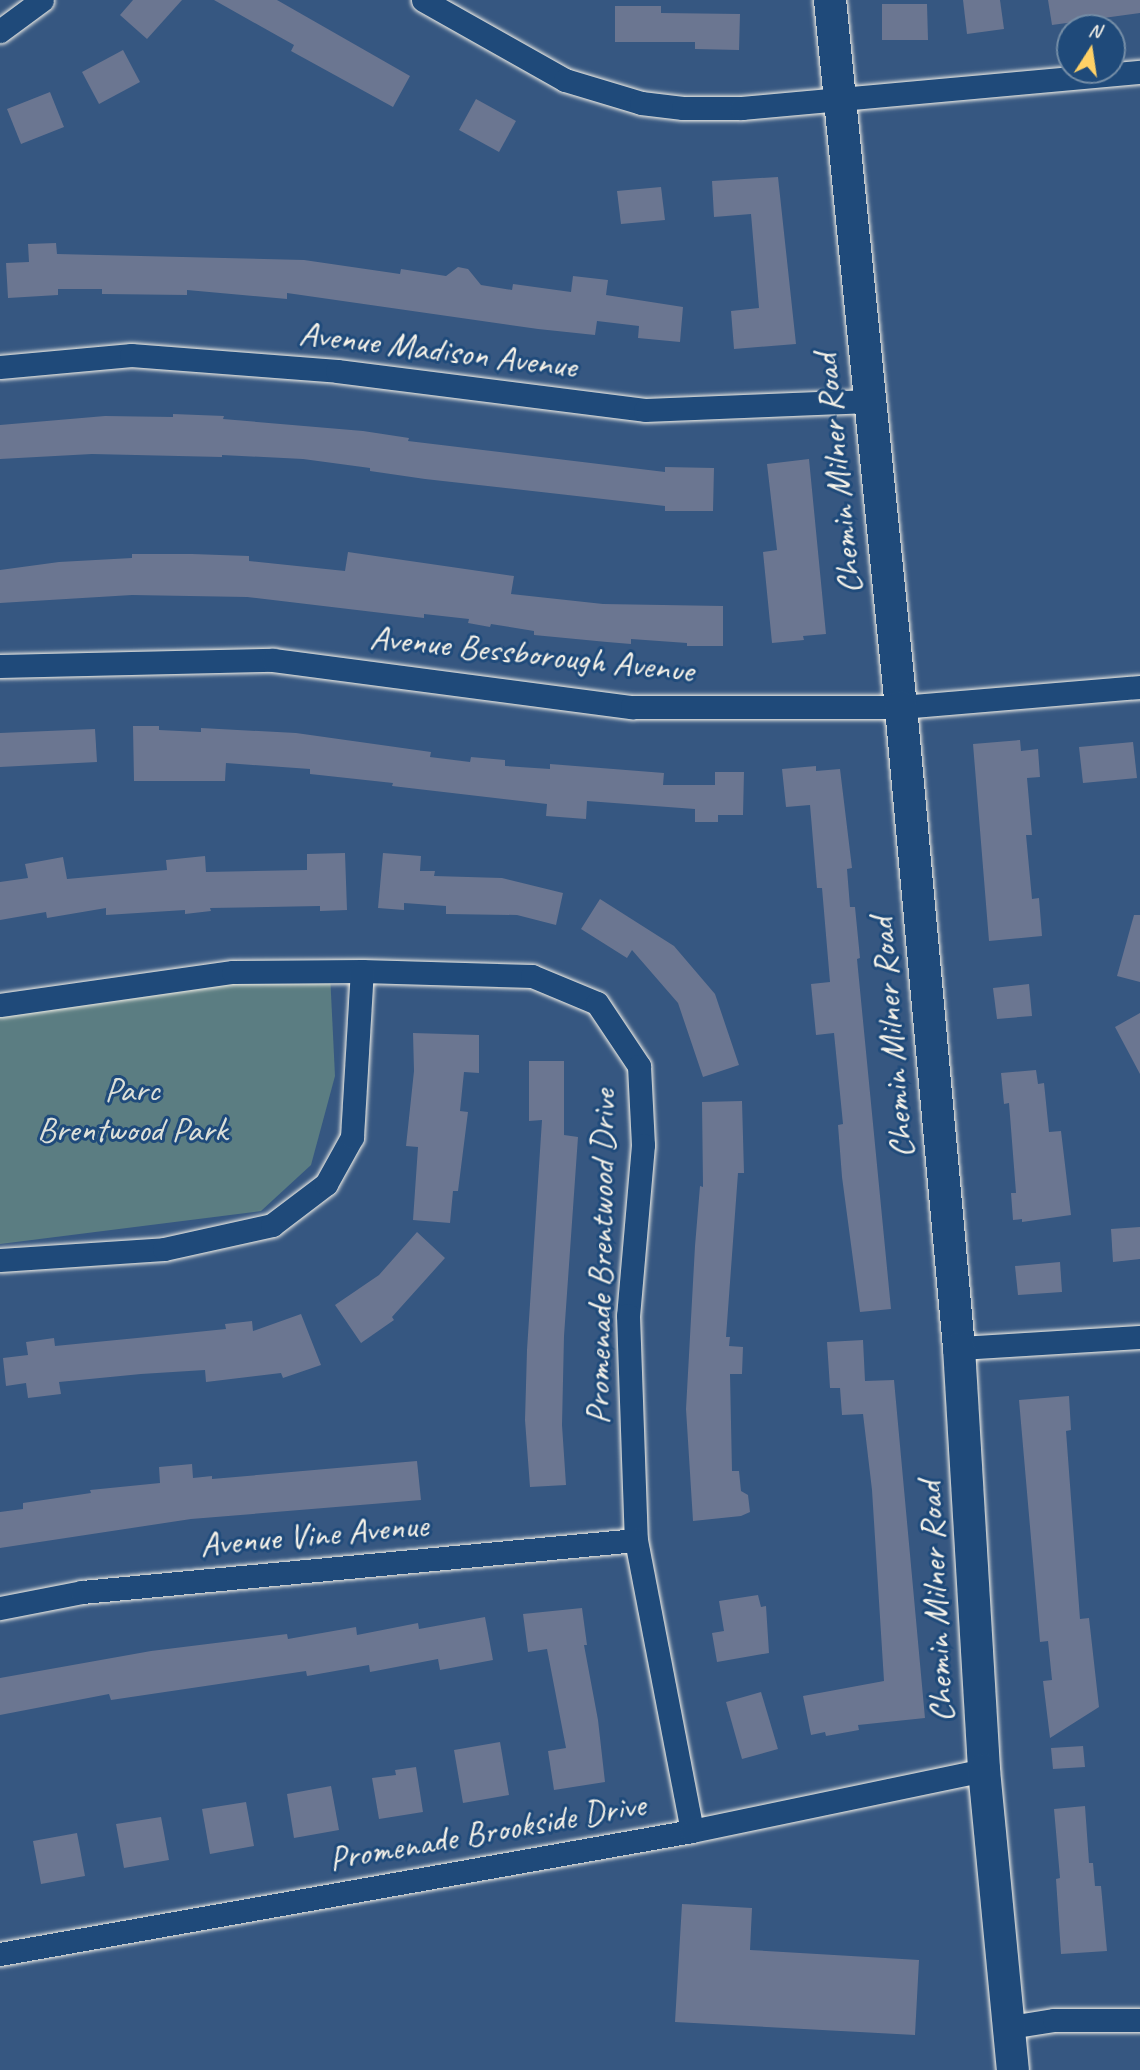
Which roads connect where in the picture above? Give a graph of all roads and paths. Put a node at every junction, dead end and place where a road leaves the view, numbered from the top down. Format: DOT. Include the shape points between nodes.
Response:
graph roads {
  1 [pos="42,0"];
  2 [pos="423,0"];
  3 [pos="830,0"];
  4 [pos="0,31"];
  5 [pos="1140,72"];
  6 [pos="841,100"];
  7 [pos="0,366"];
  8 [pos="869,401"];
  9 [pos="0,666"];
  10 [pos="1140,687"];
  11 [pos="901,707"];
  12 [pos="362,971"];
  13 [pos="0,1005"];
  14 [pos="0,1260"];
  15 [pos="1140,1337"];
  16 [pos="959,1348"];
  17 [pos="636,1540"];
  18 [pos="0,1608"];
  19 [pos="984,1769"];
  20 [pos="692,1831"];
  21 [pos="0,1954"];
  22 [pos="1140,2020"];
  23 [pos="1010,2027"];
  24 [pos="1013,2070"];
  1 -- 4 [label="street"];
  2 -- 6 [label="street" via="565,80 641,103 741,108"];
  3 -- 6 [label="street, Chemin Milner Road"];
  5 -- 6 [label="street"];
  6 -- 8 [label="street, Chemin Milner Road"];
  7 -- 8 [label="street, Avenue Madison Avenue" via="131,355 337,371 646,410"];
  8 -- 11 [label="street, Chemin Milner Road"];
  9 -- 11 [label="street, Avenue Bessborough Avenue" via="273,660 632,707"];
  10 -- 11 [label="street, Avenue Bessborough Avenue"];
  11 -- 16 [label="street, Chemin Milner Road"];
  12 -- 13 [label="street, Promenade Brentwood Drive" via="233,972"];
  12 -- 14 [label="street" via="352,1137 326,1184 272,1225 164,1248"];
  12 -- 17 [label="street, Promenade Brentwood Drive" via="532,976 597,1003 639,1066 643,1145 628,1315"];
  15 -- 16 [label="street"];
  16 -- 19 [label="street, Chemin Milner Road"];
  17 -- 18 [label="street, Avenue Vine Avenue" via="82,1592"];
  17 -- 20 [label="street, Promenade Brentwood Drive"];
  19 -- 20 [label="street, Promenade Brookside Drive"];
  19 -- 23 [label="street, Chemin Milner Road"];
  20 -- 21 [label="street, Promenade Brookside Drive"];
  22 -- 23 [label="street" via="1054,2020"];
  23 -- 24 [label="street, Chemin Milner Road"];
}
